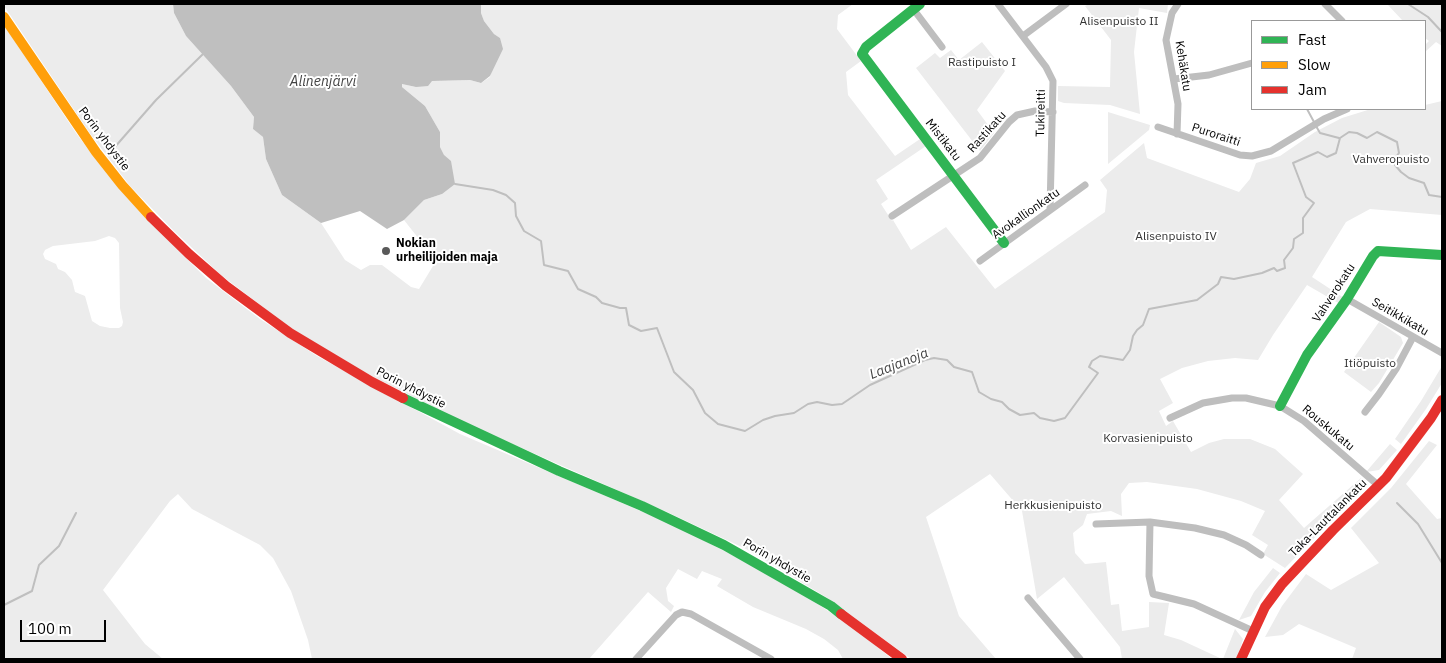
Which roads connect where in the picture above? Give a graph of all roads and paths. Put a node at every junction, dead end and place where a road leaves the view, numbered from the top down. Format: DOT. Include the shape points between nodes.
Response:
graph roads {
  1 [pos="998,4"];
  2 [pos="1066,4"];
  3 [pos="1178,4"];
  4 [pos="1325,4"];
  5 [pos="917,7"];
  6 [pos="4,17"];
  7 [pos="1339,20"];
  8 [pos="1023,36"];
  9 [pos="942,47"];
  10 [pos="1251,63"];
  11 [pos="1174,79"];
  12 [pos="1345,110"];
  13 [pos="1053,112"];
  14 [pos="1158,128"];
  15 [pos="1177,134"];
  16 [pos="954,175"];
  17 [pos="1085,185"];
  18 [pos="1050,210"];
  19 [pos="892,216"];
  20 [pos="1004,243"];
  21 [pos="1442,255"];
  22 [pos="980,260"];
  23 [pos="1347,299"];
  24 [pos="1413,337"];
  25 [pos="1442,353"];
  26 [pos="1442,400"];
  27 [pos="1280,406"];
  28 [pos="1365,412"];
  29 [pos="1170,418"];
  30 [pos="1379,486"];
  31 [pos="1150,522"];
  32 [pos="1096,524"];
  33 [pos="1261,555"];
  34 [pos="1028,598"];
  35 [pos="1253,631"];
  36 [pos="636,659"];
  37 [pos="771,659"];
  38 [pos="902,659"];
  39 [pos="1080,659"];
  40 [pos="1242,659"];
  1 -- 8 [label="street, Tukireitti"];
  2 -- 8 [label="street"];
  3 -- 11 [label="street, Kehäkatu" via="1172,14 1166,40"];
  4 -- 7 [label="street"];
  5 -- 9 [label="street"];
  5 -- 16 [label="main road, Mistikatu" via="866,47 862,54"];
  6 -- 38 [label="main road, Porin yhdystie" via="96,152 128,191 189,254 290,333 414,404 724,545 831,606"];
  8 -- 13 [label="street, Tukireitti" via="1050,74"];
  10 -- 11 [label="street" via="1209,75"];
  11 -- 15 [label="street, Kehäkatu" via="1178,104"];
  12 -- 15 [label="street, Puroraitti" via="1262,155 1240,155"];
  13 -- 16 [label="street, Rastikatu" via="1017,115 980,158"];
  13 -- 18 [label="street, Tukireitti"];
  14 -- 15 [label="street, Puroraitti"];
  16 -- 19 [label="street, Rastikatu"];
  16 -- 20 [label="main road, Mistikatu"];
  17 -- 18 [label="street, Avokallionkatu"];
  18 -- 20 [label="street, Avokallionkatu"];
  20 -- 22 [label="street, Avokallionkatu"];
  21 -- 23 [label="main road, Vahverokatu" via="1378,251"];
  23 -- 24 [label="street, Seitikkikatu"];
  23 -- 27 [label="main road, Vahverokatu" via="1307,355"];
  24 -- 25 [label="street, Seitikkikatu"];
  24 -- 28 [label="street" via="1396,369"];
  26 -- 30 [label="main road, Taka-Lauttalankatu"];
  27 -- 29 [label="street, Rouskukatu" via="1232,398 1203,403"];
  27 -- 30 [label="street, Rouskukatu" via="1304,421"];
  30 -- 35 [label="main road, Taka-Lauttalankatu" via="1282,584"];
  31 -- 32 [label="street"];
  31 -- 33 [label="street" via="1224,535"];
  31 -- 35 [label="street" via="1149,576 1154,594 1194,604"];
  34 -- 39 [label="street"];
  35 -- 40 [label="main road, Taka-Lauttalankatu"];
  36 -- 37 [label="street" via="676,614 682,612"];
}
